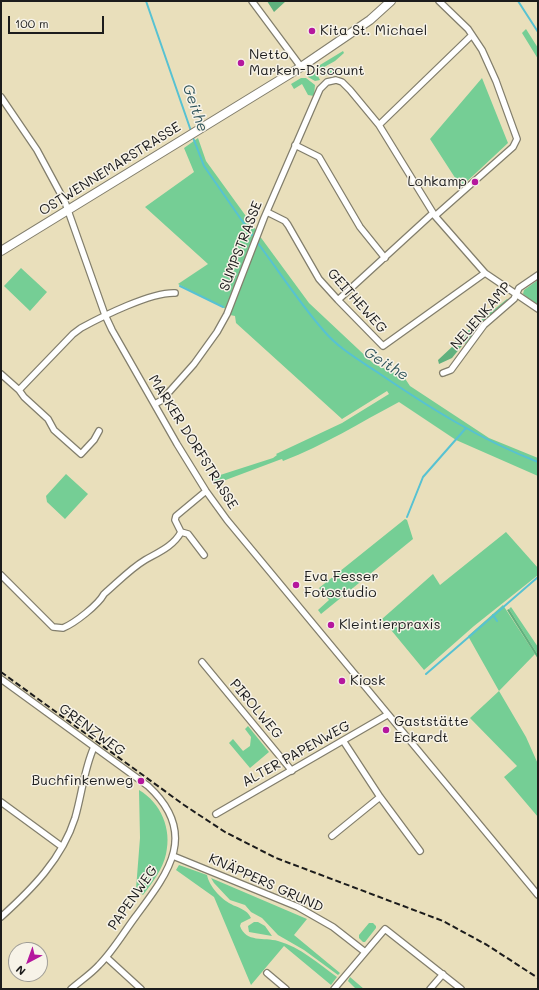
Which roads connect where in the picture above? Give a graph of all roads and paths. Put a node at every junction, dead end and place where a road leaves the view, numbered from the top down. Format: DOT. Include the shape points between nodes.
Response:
graph roads {
  1 [pos="252,1"];
  2 [pos="391,1"];
  3 [pos="439,1"];
  4 [pos="472,34"];
  5 [pos="301,67"];
  6 [pos="1,96"];
  7 [pos="379,125"];
  8 [pos="295,145"];
  9 [pos="266,212"];
  10 [pos="70,213"];
  11 [pos="434,215"];
  12 [pos="1,251"];
  13 [pos="385,258"];
  14 [pos="485,273"];
  15 [pos="538,274"];
  16 [pos="175,292"];
  17 [pos="516,294"];
  18 [pos="338,300"];
  19 [pos="538,309"];
  20 [pos="105,315"];
  21 [pos="443,373"];
  22 [pos="1,374"];
  23 [pos="19,390"];
  24 [pos="155,404"];
  25 [pos="99,431"];
  26 [pos="206,491"];
  27 [pos="182,532"];
  28 [pos="204,555"];
  29 [pos="1,575"];
  30 [pos="202,662"];
  31 [pos="1,679"];
  32 [pos="388,715"];
  33 [pos="344,742"];
  34 [pos="94,747"];
  35 [pos="292,770"];
  36 [pos="380,797"];
  37 [pos="1,802"];
  38 [pos="165,805"];
  39 [pos="216,814"];
  40 [pos="332,836"];
  41 [pos="61,846"];
  42 [pos="420,851"];
  43 [pos="173,856"];
  44 [pos="538,895"];
  45 [pos="1,917"];
  46 [pos="366,952"];
  47 [pos="106,957"];
  48 [pos="267,973"];
  49 [pos="443,974"];
  50 [pos="71,989"];
  51 [pos="141,989"];
  52 [pos="286,989"];
  53 [pos="334,989"];
  54 [pos="430,989"];
  55 [pos="461,989"];
  1 -- 5 [label="street"];
  2 -- 5 [label="street, OSTWENNEMARSTRASSE" via="364,25"];
  3 -- 4 [label="street"];
  4 -- 7 [label="street"];
  4 -- 11 [label="street" via="496,81 516,132 517,143"];
  5 -- 10 [label="street, OSTWENNEMARSTRASSE"];
  6 -- 10 [label="street, MARKER DORFSTRASSE" via="37,150"];
  7 -- 8 [label="street, SUMPSTRASSE" via="342,82 327,82 320,89"];
  7 -- 11 [label="street"];
  8 -- 9 [label="street, SUMPSTRASSE"];
  8 -- 13 [label="street" via="318,157 360,227"];
  9 -- 18 [label="street, GEITHEWEG" via="285,221 319,278"];
  9 -- 24 [label="street, SUMPSTRASSE" via="230,307 217,332 188,371 162,400"];
  10 -- 12 [label="street, OSTWENNEMARSTRASSE"];
  10 -- 20 [label="street, MARKER DORFSTRASSE"];
  11 -- 13 [label="street"];
  11 -- 14 [label="street"];
  13 -- 18 [label="street"];
  14 -- 17 [label="street"];
  14 -- 18 [label="street, GEITHEWEG" via="383,346"];
  15 -- 17 [label="street, NEUENKAMP" via="519,288"];
  16 -- 20 [label="street" via="165,292"];
  17 -- 19 [label="street"];
  17 -- 21 [label="street, NEUENKAMP" via="514,299 484,326 451,370"];
  20 -- 23 [label="street" via="73,334"];
  20 -- 24 [label="street, MARKER DORFSTRASSE"];
  22 -- 23 [label="street"];
  23 -- 25 [label="street" via="48,419 54,430 81,454"];
  24 -- 26 [label="street, MARKER DORFSTRASSE"];
  26 -- 27 [label="street" via="176,516 175,520"];
  26 -- 32 [label="street, MARKER DORFSTRASSE"];
  27 -- 28 [label="street" via="188,534"];
  27 -- 29 [label="street" via="157,555 144,560 101,599 63,628 53,627"];
  30 -- 35 [label="street, PIROLWEG"];
  31 -- 34 [label="street, GRENZWEG"];
  32 -- 33 [label="street, ALTER PAPENWEG"];
  32 -- 44 [label="street, MARKER DORFSTRASSE"];
  33 -- 35 [label="street, ALTER PAPENWEG"];
  33 -- 36 [label="street"];
  34 -- 38 [label="street, GRENZWEG" via="148,786"];
  34 -- 41 [label="street" via="87,763 75,818"];
  35 -- 39 [label="street, ALTER PAPENWEG"];
  36 -- 40 [label="street"];
  36 -- 42 [label="street"];
  37 -- 41 [label="street"];
  38 -- 43 [label="street, PAPENWEG" via="174,828"];
  41 -- 45 [label="street" via="36,884"];
  43 -- 46 [label="street, KNÄPPERS GRUND" via="298,908 333,927"];
  43 -- 47 [label="street, PAPENWEG" via="162,881"];
  46 -- 49 [label="street" via="385,929"];
  46 -- 53 [label="street"];
  47 -- 50 [label="street, PAPENWEG"];
  47 -- 51 [label="street"];
  48 -- 52 [label="street"];
  49 -- 54 [label="street"];
  49 -- 55 [label="street"];
}
